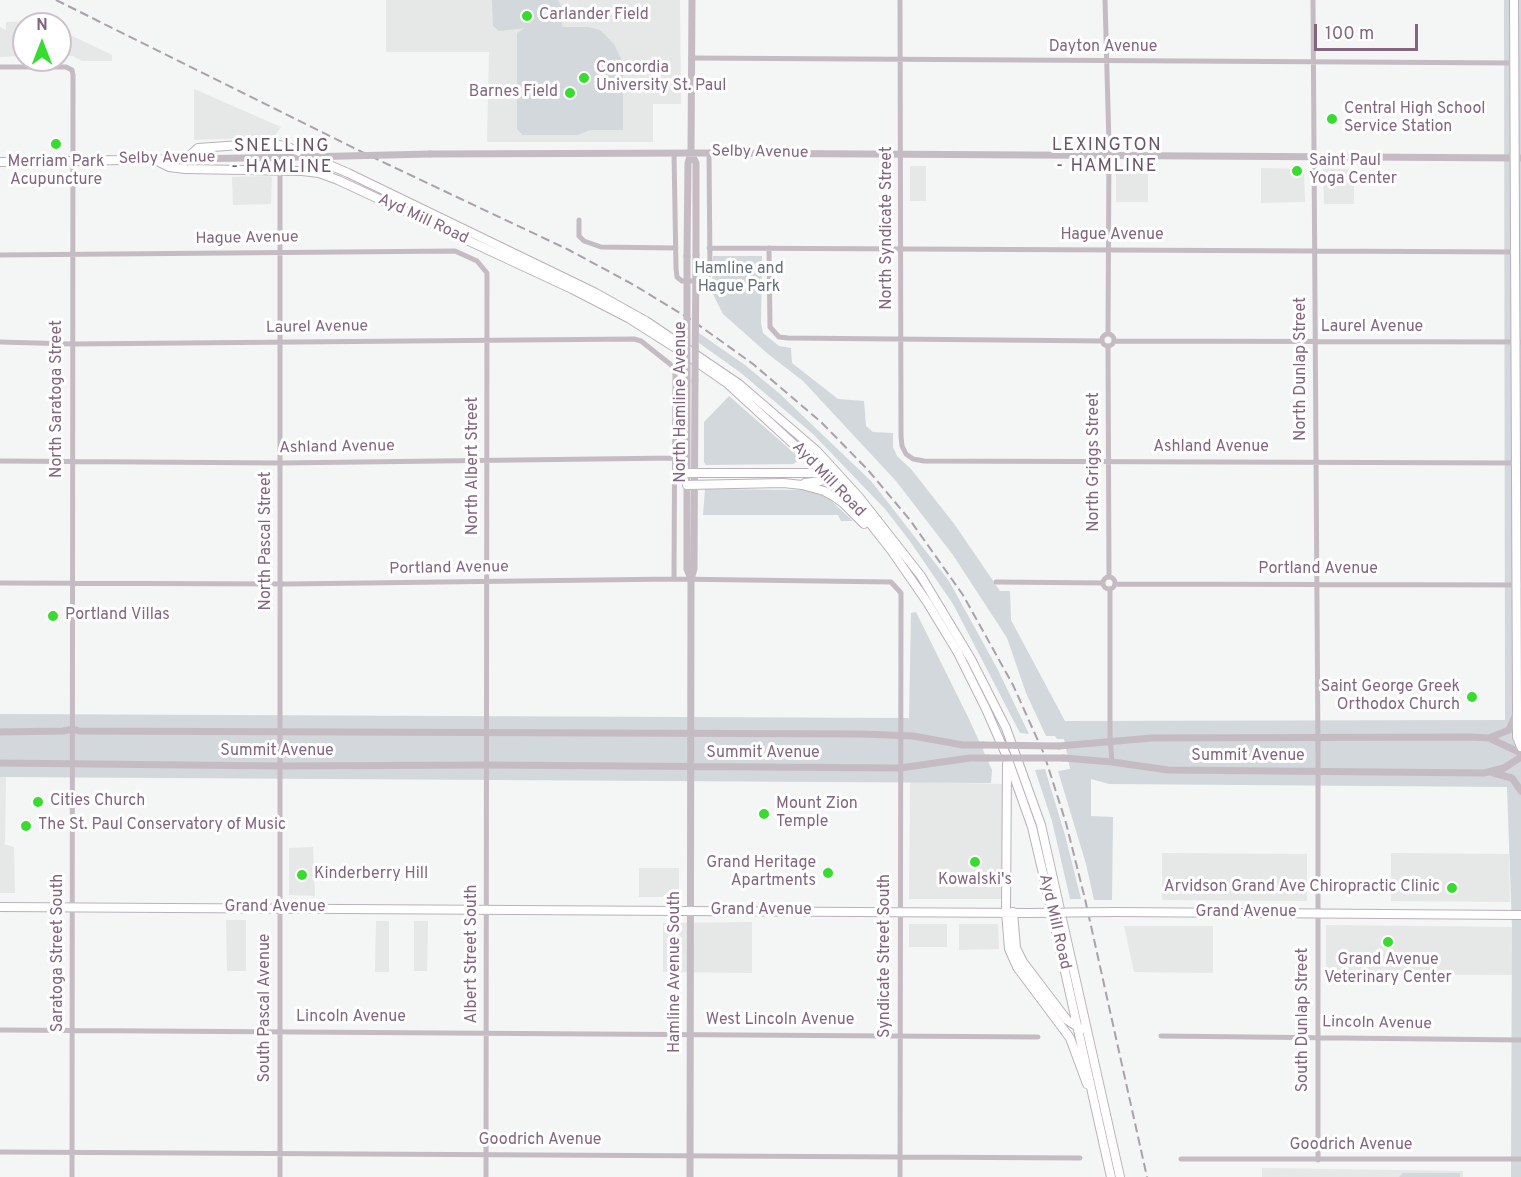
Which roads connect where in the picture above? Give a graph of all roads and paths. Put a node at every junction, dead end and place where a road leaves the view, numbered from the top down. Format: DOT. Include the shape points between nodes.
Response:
graph roads {
  1 [pos="692,0"];
  2 [pos="900,0"];
  3 [pos="1105,0"];
  4 [pos="1313,0"];
  5 [pos="1514,0"];
  6 [pos="692,58"];
  7 [pos="900,59"];
  8 [pos="1107,62"];
  9 [pos="1314,62"];
  10 [pos="1515,63"];
  11 [pos="0,67"];
  12 [pos="674,153"];
  13 [pos="691,153"];
  14 [pos="709,153"];
  15 [pos="901,155"];
  16 [pos="1108,157"];
  17 [pos="1315,157"];
  18 [pos="1519,158"];
  19 [pos="186,159"];
  20 [pos="156,160"];
  21 [pos="73,161"];
  22 [pos="0,162"];
  23 [pos="280,171"];
  24 [pos="579,220"];
  25 [pos="676,248"];
  26 [pos="709,248"];
  27 [pos="770,248"];
  28 [pos="902,249"];
  29 [pos="1108,250"];
  30 [pos="1315,250"];
  31 [pos="281,252"];
  32 [pos="1515,252"];
  33 [pos="72,254"];
  34 [pos="0,255"];
  35 [pos="487,273"];
  36 [pos="1108,334"];
  37 [pos="487,339"];
  38 [pos="634,339"];
  39 [pos="902,339"];
  40 [pos="1102,341"];
  41 [pos="1114,341"];
  42 [pos="0,342"];
  43 [pos="280,342"];
  44 [pos="1315,342"];
  45 [pos="1519,342"];
  46 [pos="72,344"];
  47 [pos="1108,346"];
  48 [pos="906,454"];
  49 [pos="674,458"];
  50 [pos="487,460"];
  51 [pos="1107,461"];
  52 [pos="0,462"];
  53 [pos="72,462"];
  54 [pos="280,463"];
  55 [pos="1316,463"];
  56 [pos="1517,463"];
  57 [pos="691,473"];
  58 [pos="838,473"];
  59 [pos="827,475"];
  60 [pos="783,483"];
  61 [pos="691,485"];
  62 [pos="891,550"];
  63 [pos="1109,577"];
  64 [pos="674,579"];
  65 [pos="691,579"];
  66 [pos="487,582"];
  67 [pos="996,582"];
  68 [pos="0,583"];
  69 [pos="71,583"];
  70 [pos="1103,583"];
  71 [pos="1317,583"];
  72 [pos="280,584"];
  73 [pos="1115,584"];
  74 [pos="1519,585"];
  75 [pos="1110,589"];
  76 [pos="1517,712"];
  77 [pos="73,729"];
  78 [pos="280,731"];
  79 [pos="0,732"];
  80 [pos="487,732"];
  81 [pos="691,733"];
  82 [pos="900,736"];
  83 [pos="1318,737"];
  84 [pos="1489,738"];
  85 [pos="1110,742"];
  86 [pos="1521,747"];
  87 [pos="1521,755"];
  88 [pos="1007,757"];
  89 [pos="1112,762"];
  90 [pos="0,763"];
  91 [pos="73,763"];
  92 [pos="487,765"];
  93 [pos="280,766"];
  94 [pos="691,767"];
  95 [pos="900,768"];
  96 [pos="1317,770"];
  97 [pos="1484,773"];
  98 [pos="1521,790"];
  99 [pos="0,907"];
  100 [pos="72,907"];
  101 [pos="280,908"];
  102 [pos="486,909"];
  103 [pos="690,910"];
  104 [pos="900,912"];
  105 [pos="1010,912"];
  106 [pos="1317,914"];
  107 [pos="1521,915"];
  108 [pos="1078,1028"];
  109 [pos="0,1030"];
  110 [pos="72,1030"];
  111 [pos="280,1031"];
  112 [pos="1088,1031"];
  113 [pos="486,1033"];
  114 [pos="690,1034"];
  115 [pos="900,1034"];
  116 [pos="1038,1036"];
  117 [pos="1161,1036"];
  118 [pos="1317,1037"];
  119 [pos="1521,1040"];
  120 [pos="1094,1101"];
  121 [pos="0,1152"];
  122 [pos="72,1152"];
  123 [pos="279,1153"];
  124 [pos="486,1154"];
  125 [pos="690,1155"];
  126 [pos="900,1156"];
  127 [pos="1080,1158"];
  128 [pos="1181,1159"];
  129 [pos="1521,1159"];
  130 [pos="1317,1160"];
  131 [pos="72,1177"];
  132 [pos="280,1177"];
  133 [pos="486,1177"];
  134 [pos="690,1177"];
  135 [pos="900,1177"];
  136 [pos="1111,1177"];
  137 [pos="1120,1177"];
  1 -- 6 [label="street, North Hamline Avenue"];
  2 -- 7 [label="street, North Syndicate Street"];
  3 -- 8 [label="street"];
  4 -- 9 [label="street, North Dunlap Street"];
  5 -- 10 [label="main road"];
  6 -- 7 [label="street, Dayton Avenue"];
  6 -- 13 [label="street, North Hamline Avenue"];
  7 -- 8 [label="street, Dayton Avenue"];
  7 -- 15 [label="street, North Syndicate Street"];
  8 -- 9 [label="street, Dayton Avenue"];
  8 -- 16 [label="street"];
  9 -- 10 [label="street, Dayton Avenue"];
  9 -- 17 [label="street, North Dunlap Street"];
  10 -- 18 [label="main road"];
  11 -- 21 [label="street, North Saratoga Street" via="72,70"];
  12 -- 13 [label="street, Selby Avenue"];
  12 -- 19 [label="street, Selby Avenue, bridge"];
  12 -- 25 [label="street"];
  13 -- 14 [label="street, Selby Avenue"];
  13 -- 57 [label="street, North Hamline Avenue, bridge" via="687,256"];
  13 -- 57 [label="street, North Hamline Avenue, bridge" via="696,163"];
  14 -- 15 [label="street, Selby Avenue"];
  14 -- 26 [label="street"];
  15 -- 16 [label="street, Selby Avenue"];
  15 -- 28 [label="street, North Syndicate Street"];
  16 -- 17 [label="street, Selby Avenue"];
  16 -- 29 [label="street"];
  17 -- 18 [label="street, Selby Avenue"];
  17 -- 30 [label="street, North Dunlap Street"];
  18 -- 32 [label="main road"];
  19 -- 20 [label="main road, Selby Avenue"];
  19 -- 58 [label="main road, Ayd Mill Road" via="198,148 269,143 288,147 348,173 646,321 739,384"];
  20 -- 21 [label="main road, Selby Avenue"];
  20 -- 23 [label="main road, Ayd Mill Road" via="185,170"];
  21 -- 22 [label="main road, Selby Avenue"];
  21 -- 33 [label="street, North Saratoga Street"];
  23 -- 31 [label="street, North Pascal Street"];
  23 -- 59 [label="main road, Ayd Mill Road" via="319,173 338,180 630,320 728,384"];
  24 -- 25 [label="street" via="579,236 601,247"];
  25 -- 26 [label="street" via="677,276 682,281 708,276"];
  26 -- 27 [label="street, Hague Avenue"];
  27 -- 28 [label="street, Hague Avenue"];
  27 -- 39 [label="street" via="770,327 779,337"];
  28 -- 29 [label="street, Hague Avenue"];
  28 -- 39 [label="street, North Syndicate Street"];
  29 -- 30 [label="street, Hague Avenue"];
  29 -- 36 [label="street"];
  30 -- 32 [label="street, Hague Avenue"];
  30 -- 44 [label="street, North Dunlap Street"];
  31 -- 33 [label="street, Hague Avenue"];
  31 -- 35 [label="street, Hague Avenue" via="455,251 477,261"];
  31 -- 43 [label="street, North Pascal Street"];
  32 -- 45 [label="main road"];
  33 -- 34 [label="street, Hague Avenue"];
  33 -- 46 [label="street, North Saratoga Street"];
  35 -- 37 [label="street, North Albert Street"];
  36 -- 40 [label="street"];
  36 -- 41 [label="street"];
  37 -- 38 [label="street, Laurel Avenue"];
  37 -- 43 [label="street, Laurel Avenue"];
  37 -- 50 [label="street, North Albert Street"];
  38 -- 49 [label="street, North Hamline Avenue" via="675,370"];
  39 -- 40 [label="street"];
  39 -- 48 [label="street, North Syndicate Street" via="901,436"];
  40 -- 47 [label="street"];
  41 -- 44 [label="street, Laurel Avenue"];
  41 -- 47 [label="street"];
  42 -- 46 [label="street, Laurel Avenue"];
  43 -- 46 [label="street, Laurel Avenue"];
  43 -- 54 [label="street, North Pascal Street"];
  44 -- 45 [label="street, Laurel Avenue"];
  44 -- 55 [label="street, North Dunlap Street"];
  45 -- 56 [label="main road"];
  46 -- 53 [label="street, North Saratoga Street"];
  47 -- 51 [label="street, North Griggs Street"];
  48 -- 51 [label="street, Ashland Avenue" via="924,461"];
  49 -- 50 [label="street, Ashland Avenue"];
  49 -- 64 [label="street, North Hamline Avenue"];
  50 -- 54 [label="street, Ashland Avenue"];
  50 -- 66 [label="street, North Albert Street"];
  51 -- 55 [label="street, Ashland Avenue"];
  51 -- 63 [label="street, North Griggs Street"];
  52 -- 53 [label="street, Ashland Avenue"];
  53 -- 54 [label="street, Ashland Avenue"];
  53 -- 69 [label="street, North Saratoga Street"];
  54 -- 72 [label="street, North Pascal Street"];
  55 -- 56 [label="street, Ashland Avenue"];
  55 -- 71 [label="street, North Dunlap Street"];
  56 -- 74 [label="main road"];
  57 -- 59 [label="main road"];
  57 -- 61 [label="street, North Hamline Avenue"];
  58 -- 59 [label="main road"];
  58 -- 112 [label="main road, Ayd Mill Road" via="921,576 971,659 1006,728 1041,825"];
  59 -- 60 [label="main road" via="820,481"];
  59 -- 62 [label="main road, Ayd Mill Road"];
  60 -- 61 [label="main road"];
  60 -- 62 [label="main road" via="814,487 833,496"];
  61 -- 65 [label="street, North Hamline Avenue" via="687,569"];
  62 -- 88 [label="main road, Ayd Mill Road" via="958,653"];
  63 -- 70 [label="street"];
  63 -- 73 [label="street"];
  64 -- 65 [label="street, Portland Avenue"];
  64 -- 66 [label="street, Portland Avenue"];
  65 -- 81 [label="street, North Hamline Avenue"];
  65 -- 82 [label="street, Portland Avenue" via="891,582 901,593 902,602"];
  66 -- 72 [label="street, Portland Avenue"];
  66 -- 80 [label="street, North Albert Street"];
  67 -- 70 [label="street"];
  68 -- 69 [label="street, Portland Avenue"];
  69 -- 72 [label="street, Portland Avenue"];
  69 -- 77 [label="street, North Saratoga Street"];
  70 -- 75 [label="street"];
  71 -- 73 [label="street, Portland Avenue"];
  71 -- 74 [label="street, Portland Avenue"];
  71 -- 83 [label="street, North Dunlap Street"];
  72 -- 78 [label="street, North Pascal Street"];
  73 -- 75 [label="street"];
  74 -- 76 [label="main road"];
  75 -- 85 [label="street"];
  76 -- 84 [label="street" via="1509,730"];
  76 -- 86 [label="main road"];
  77 -- 78 [label="street, Summit Avenue"];
  77 -- 79 [label="street, Summit Avenue"];
  77 -- 91 [label="street, Saratoga Street South"];
  78 -- 80 [label="street, Summit Avenue"];
  78 -- 93 [label="street, South Pascal Avenue"];
  80 -- 81 [label="street, Summit Avenue"];
  80 -- 92 [label="street, Albert Street South"];
  81 -- 82 [label="street, Summit Avenue"];
  81 -- 94 [label="street, North Hamline Avenue"];
  82 -- 85 [label="street, Summit Avenue, bridge" via="963,745"];
  82 -- 95 [label="street, Syndicate Street South"];
  83 -- 84 [label="street, Summit Avenue"];
  83 -- 85 [label="street, Summit Avenue"];
  83 -- 96 [label="street, South Dunlap Street"];
  84 -- 87 [label="street, Summit Avenue"];
  85 -- 89 [label="street"];
  87 -- 97 [label="street, Summit Avenue" via="1504,768"];
  88 -- 105 [label="main road"];
  88 -- 108 [label="main road, Ayd Mill Road" via="1032,827"];
  89 -- 95 [label="street, Summit Avenue, bridge" via="970,758"];
  89 -- 96 [label="street, Summit Avenue" via="1168,770"];
  90 -- 91 [label="street, Summit Avenue"];
  91 -- 93 [label="street, Summit Avenue"];
  91 -- 100 [label="street, Saratoga Street South"];
  92 -- 93 [label="street, Summit Avenue"];
  92 -- 94 [label="street, Summit Avenue"];
  92 -- 102 [label="street, Albert Street South"];
  93 -- 101 [label="street, South Pascal Avenue"];
  94 -- 95 [label="street, Summit Avenue"];
  94 -- 103 [label="street, Hamline Avenue South"];
  95 -- 104 [label="street, Syndicate Street South"];
  96 -- 97 [label="street, Summit Avenue"];
  96 -- 106 [label="street, South Dunlap Street"];
  97 -- 98 [label="street" via="1511,777"];
  99 -- 100 [label="main road, Grand Avenue"];
  100 -- 101 [label="main road, Grand Avenue"];
  100 -- 110 [label="street, Saratoga Street South"];
  101 -- 102 [label="main road, Grand Avenue"];
  101 -- 111 [label="street, South Pascal Avenue"];
  102 -- 103 [label="main road, Grand Avenue"];
  102 -- 113 [label="street, Albert Street South"];
  103 -- 104 [label="main road, Grand Avenue"];
  103 -- 114 [label="street, Hamline Avenue South"];
  104 -- 105 [label="main road, Grand Avenue"];
  104 -- 115 [label="street, Syndicate Street South"];
  105 -- 106 [label="main road, Grand Avenue, bridge"];
  105 -- 108 [label="main road" via="1016,948 1023,962 1067,1020"];
  105 -- 120 [label="main road" via="1008,940 1012,958 1070,1038"];
  106 -- 107 [label="main road, Grand Avenue"];
  106 -- 118 [label="street, South Dunlap Street"];
  108 -- 112 [label="main road"];
  108 -- 120 [label="main road, Ayd Mill Road"];
  109 -- 110 [label="street"];
  110 -- 111 [label="street, Lincoln Avenue"];
  110 -- 122 [label="street, Saratoga Street South"];
  111 -- 113 [label="street, Lincoln Avenue"];
  111 -- 123 [label="street, South Pascal Avenue"];
  112 -- 137 [label="main road, Ayd Mill Road"];
  113 -- 114 [label="street, West Lincoln Avenue"];
  113 -- 124 [label="street, Albert Street South"];
  114 -- 115 [label="street, West Lincoln Avenue"];
  114 -- 125 [label="street, Hamline Avenue South"];
  115 -- 116 [label="street, West Lincoln Avenue"];
  115 -- 126 [label="street, Syndicate Street South"];
  117 -- 118 [label="street, Lincoln Avenue"];
  118 -- 119 [label="street, Lincoln Avenue"];
  118 -- 130 [label="street, South Dunlap Street"];
  120 -- 136 [label="main road, Ayd Mill Road"];
  121 -- 122 [label="street, Goodrich Avenue"];
  122 -- 123 [label="street, Goodrich Avenue"];
  122 -- 131 [label="street, Saratoga Street South"];
  123 -- 124 [label="street, Goodrich Avenue"];
  123 -- 132 [label="street, South Pascal Avenue"];
  124 -- 125 [label="street, Goodrich Avenue"];
  124 -- 133 [label="street, Albert Street South"];
  125 -- 126 [label="street, Goodrich Avenue"];
  125 -- 134 [label="street, Hamline Avenue South"];
  126 -- 127 [label="street, Goodrich Avenue"];
  126 -- 135 [label="street, Syndicate Street South"];
  128 -- 130 [label="street, Goodrich Avenue"];
  129 -- 130 [label="street, Goodrich Avenue"];
}
